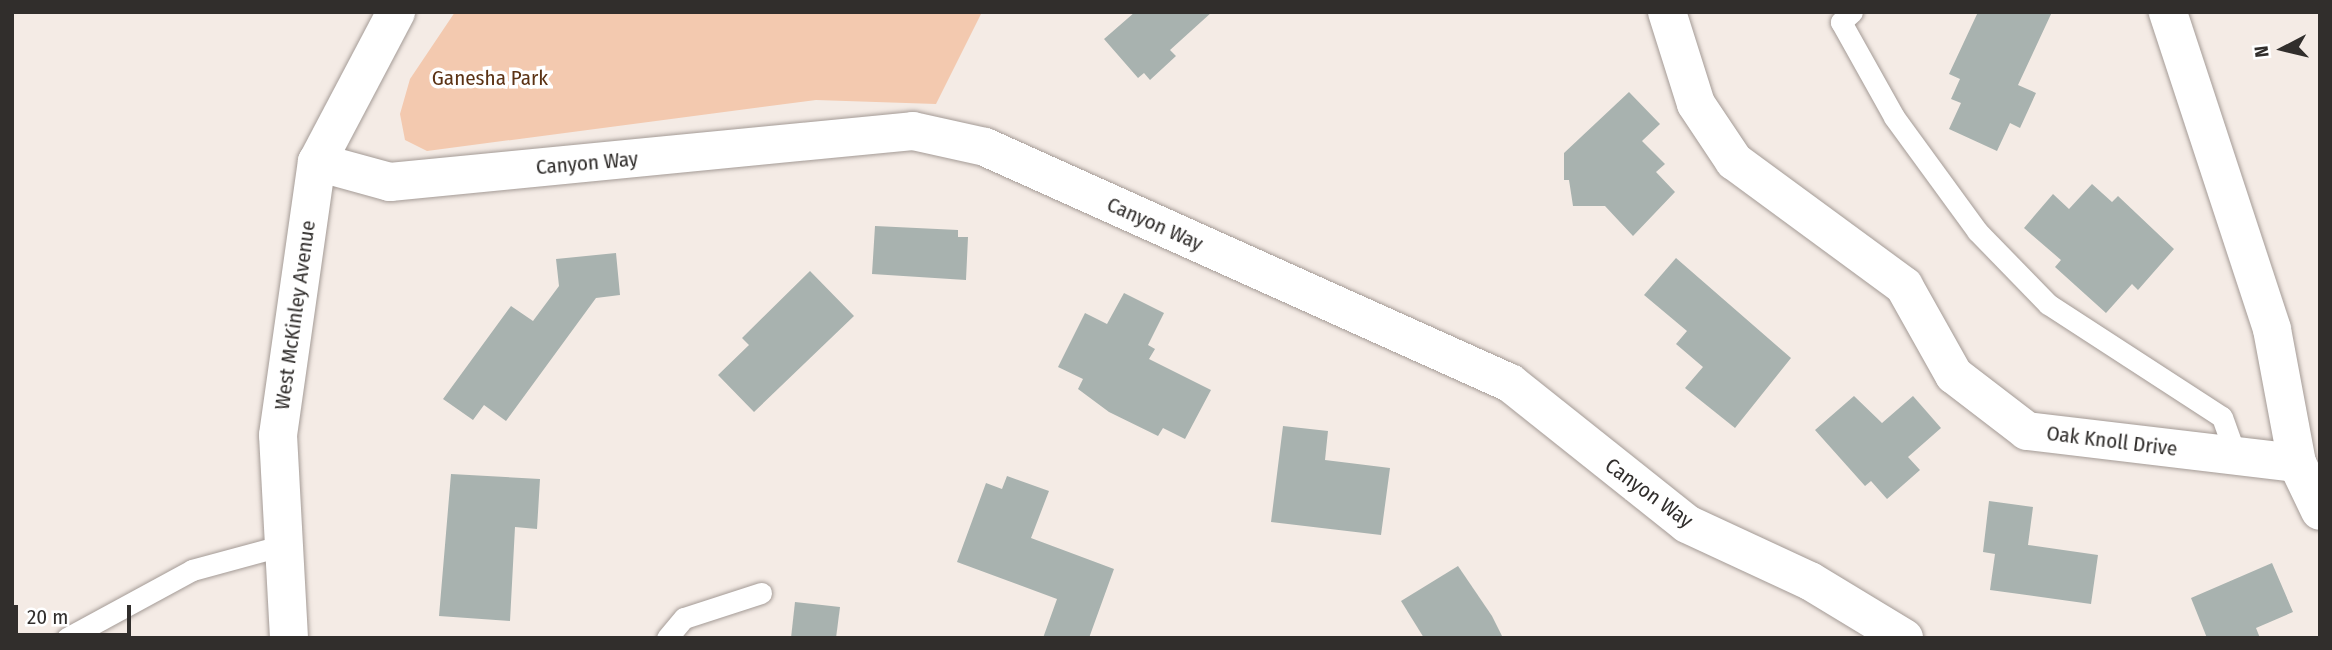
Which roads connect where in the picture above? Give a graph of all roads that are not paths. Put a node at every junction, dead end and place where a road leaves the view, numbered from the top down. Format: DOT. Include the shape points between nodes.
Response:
graph roads {
  1 [pos="396,12"];
  2 [pos="1667,12"];
  3 [pos="1852,12"];
  4 [pos="2168,12"];
  5 [pos="317,162"];
  6 [pos="2236,456"];
  7 [pos="2309,468"];
  8 [pos="2320,511"];
  9 [pos="284,545"];
  10 [pos="761,593"];
  11 [pos="94,630"];
  12 [pos="67,638"];
  13 [pos="289,638"];
  14 [pos="667,638"];
  15 [pos="1904,638"];
  1 -- 5 [label="street, West McKinley Avenue"];
  2 -- 6 [label="street, Oak Knoll Drive" via="1696,104 1734,161 1904,286 1954,375 2027,431"];
  3 -- 6 [label="lane" via="1841,22 1894,117 1977,231 2048,304 2222,417"];
  4 -- 7 [label="street" via="2272,329"];
  5 -- 9 [label="street, West McKinley Avenue" via="278,435"];
  5 -- 15 [label="street, Canyon Way" via="390,182 913,131 985,147 1510,383 1687,524 1810,581"];
  6 -- 7 [label="street, Oak Knoll Drive"];
  7 -- 8 [label="street"];
  9 -- 11 [label="lane" via="192,570"];
  9 -- 13 [label="street, West McKinley Avenue"];
  10 -- 14 [label="lane" via="684,618"];
  11 -- 12 [label="lane"];
}
